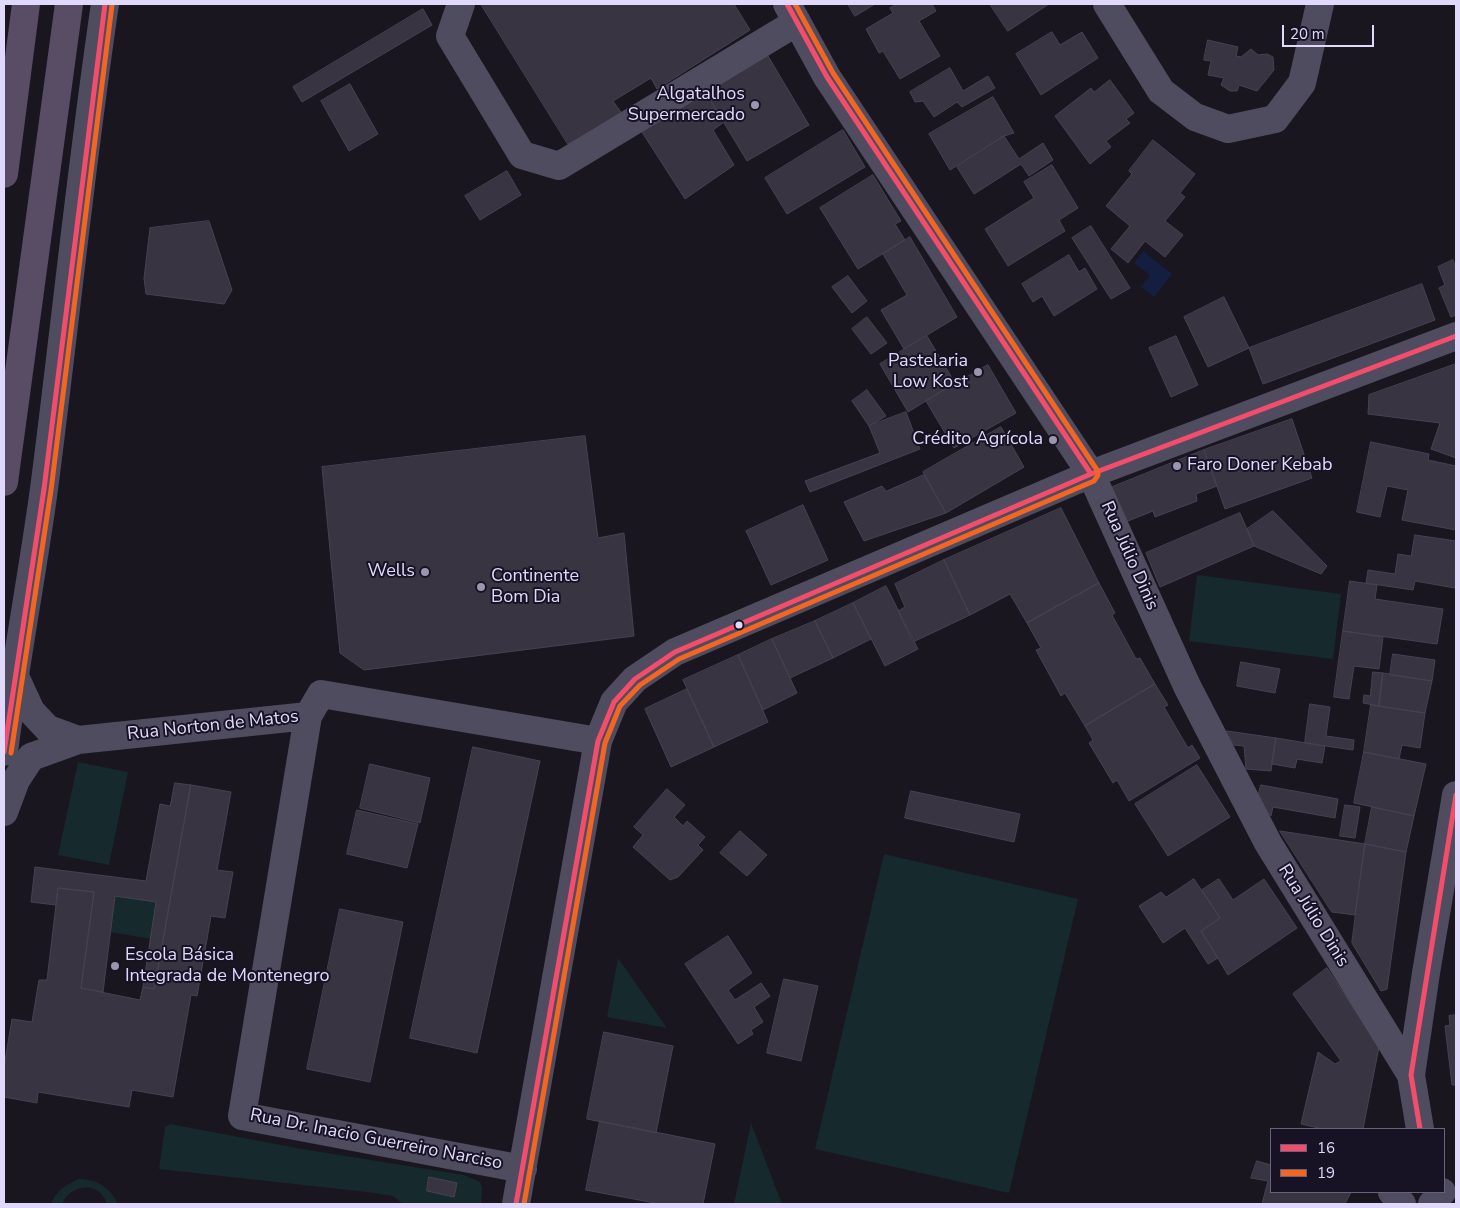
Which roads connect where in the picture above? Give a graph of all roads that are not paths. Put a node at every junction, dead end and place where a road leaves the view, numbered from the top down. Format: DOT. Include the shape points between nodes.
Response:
graph roads {
  1 [pos="26,4"];
  2 [pos="69,4"];
  3 [pos="105,4"];
  4 [pos="461,4"];
  5 [pos="1108,4"];
  6 [pos="1320,4"];
  7 [pos="792,13"];
  8 [pos="4,174"];
  9 [pos="1456,336"];
  10 [pos="1091,474"];
  11 [pos="4,482"];
  12 [pos="14,674"];
  13 [pos="308,716"];
  14 [pos="78,740"];
  15 [pos="598,741"];
  16 [pos="4,752"];
  17 [pos="1456,795"];
  18 [pos="4,812"];
  19 [pos="1411,1074"];
  20 [pos="1420,1128"];
  21 [pos="523,1169"];
  22 [pos="516,1204"];
  1 -- 8 [label="main road"];
  2 -- 11 [label="main road"];
  3 -- 12 [label="street" via="86,132 44,490"];
  4 -- 7 [label="street" via="450,36 455,45 522,154 559,166"];
  5 -- 6 [label="street" via="1161,92 1195,117 1228,129 1275,119 1302,83"];
  7 -- 10 [label="street, Rua Júlio Dinis" via="827,77"];
  9 -- 10 [label="street"];
  10 -- 15 [label="street" via="675,652 635,679 614,702"];
  10 -- 19 [label="street, Rua Júlio Dinis" via="1187,686 1268,843"];
  12 -- 14 [label="street" via="31,711 42,723"];
  12 -- 16 [label="street"];
  13 -- 14 [label="street, Rua Norton de Matos"];
  13 -- 15 [label="street, Rua Norton de Matos" via="321,694"];
  13 -- 21 [label="street, Rua Dr. Inacio Guerreiro Narciso" via="242,1116"];
  14 -- 18 [label="street" via="31,757 16,780"];
  15 -- 21 [label="street"];
  17 -- 19 [label="street"];
  19 -- 20 [label="street"];
  21 -- 22 [label="street"];
}
